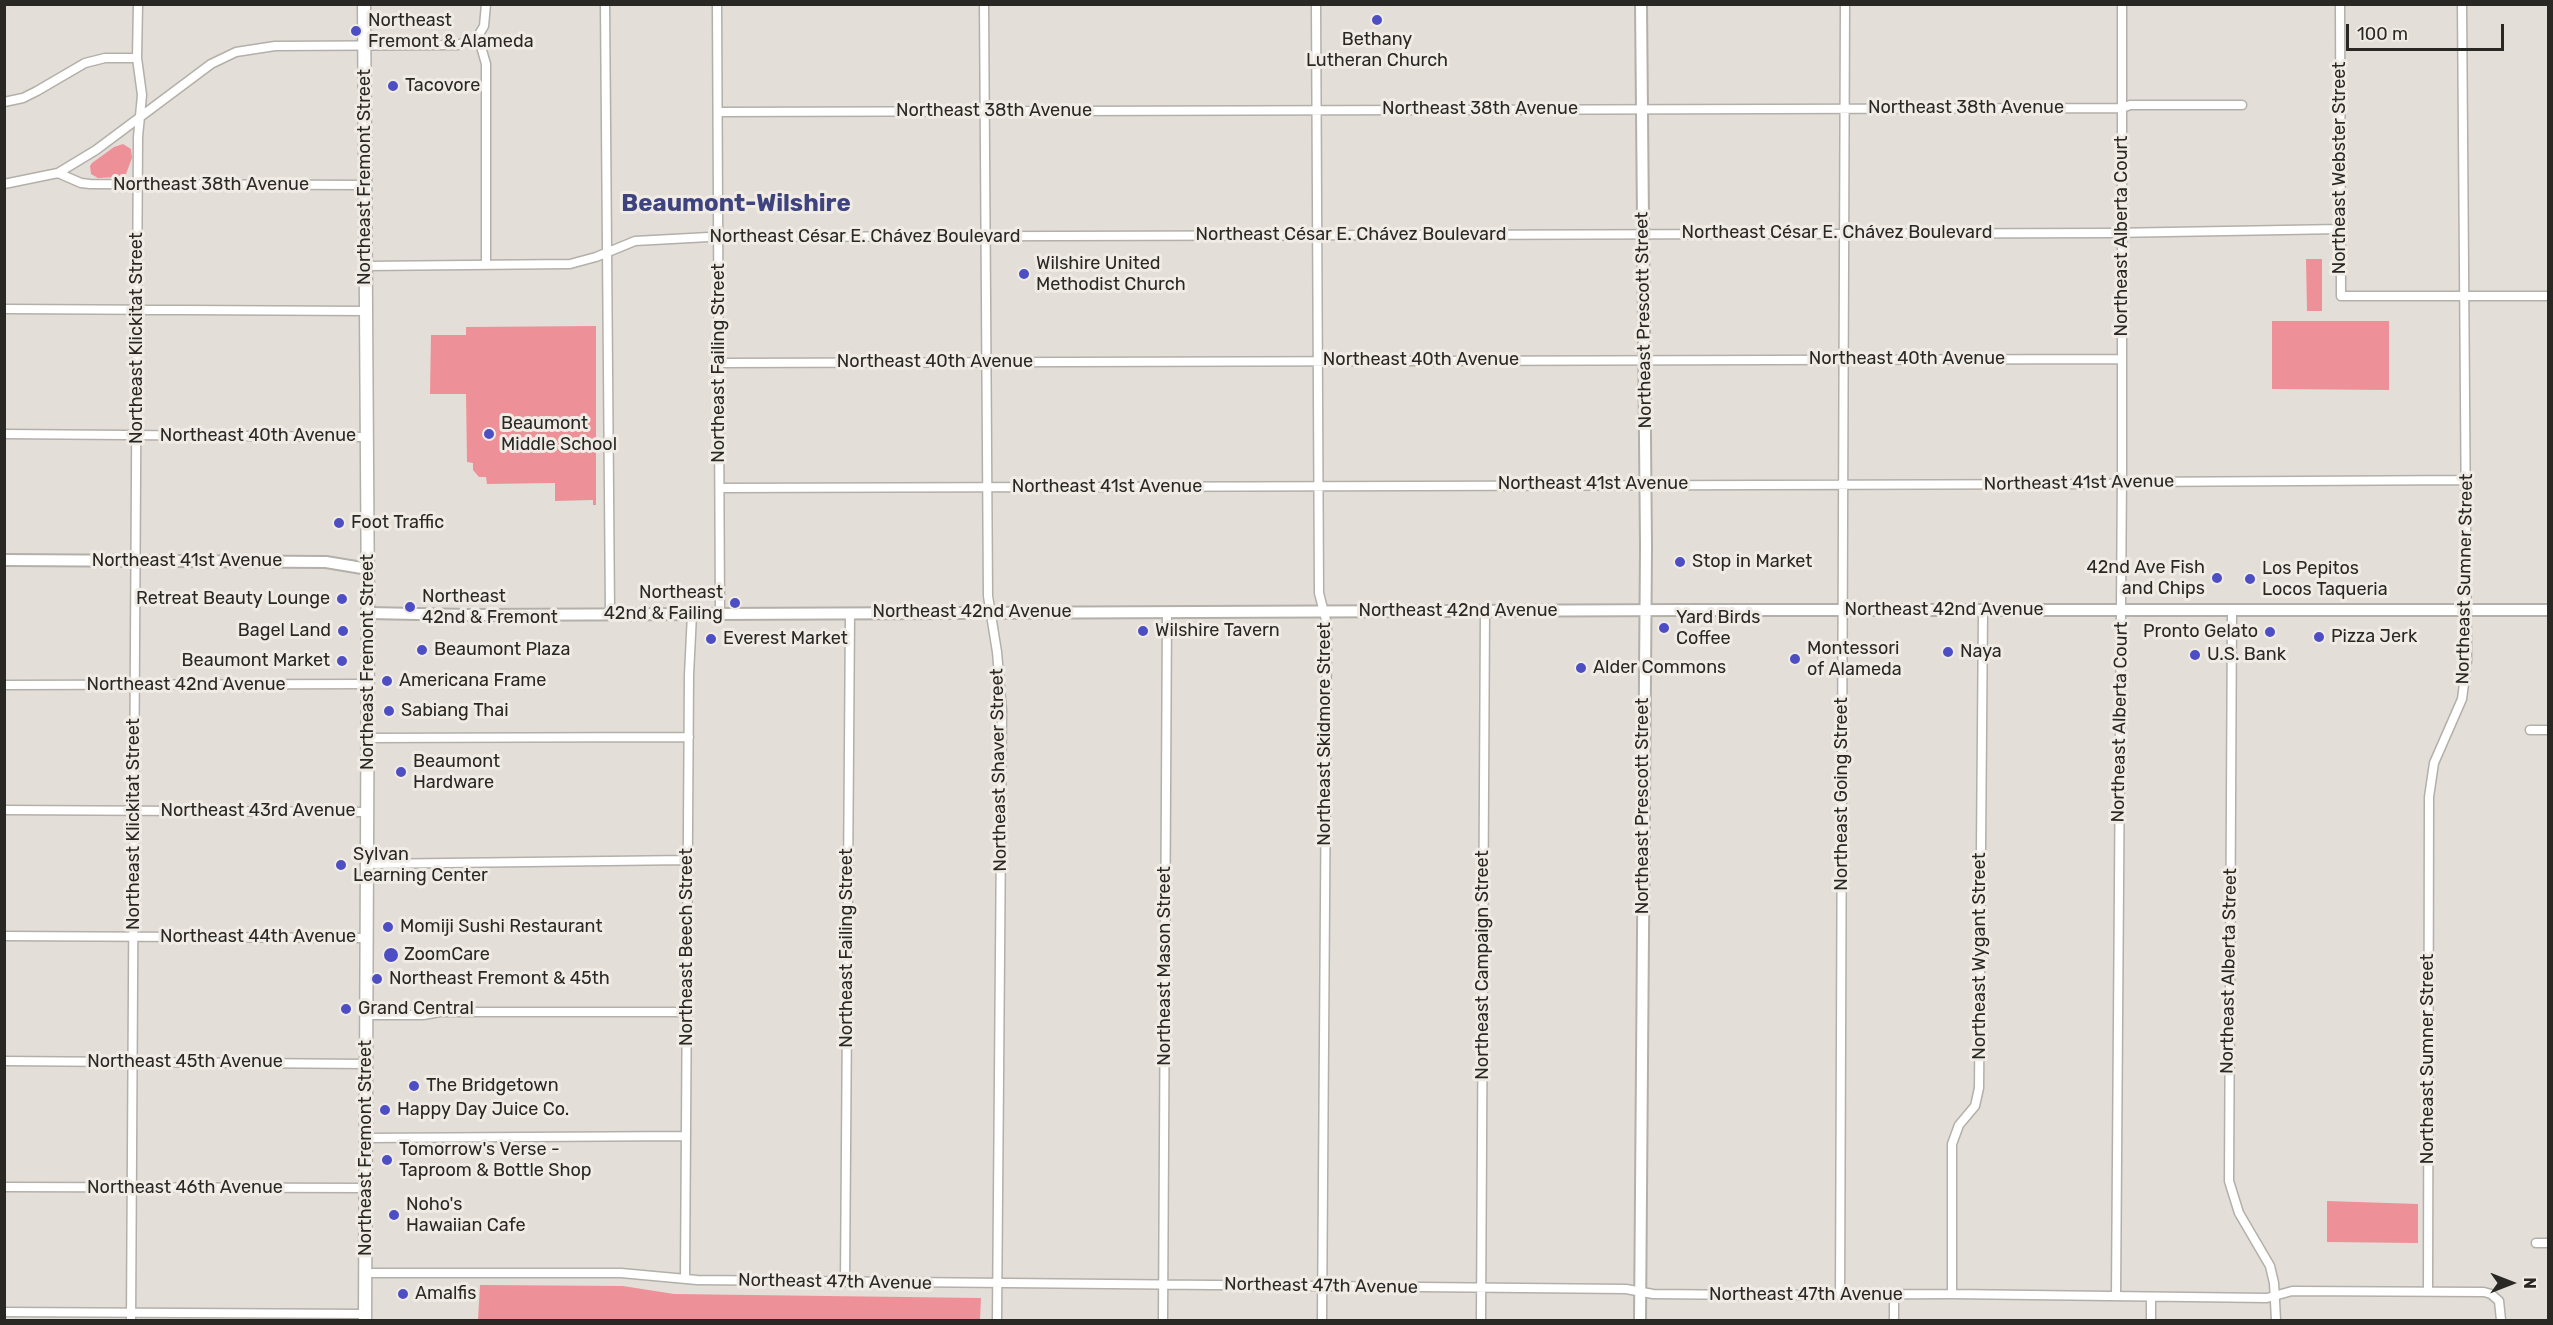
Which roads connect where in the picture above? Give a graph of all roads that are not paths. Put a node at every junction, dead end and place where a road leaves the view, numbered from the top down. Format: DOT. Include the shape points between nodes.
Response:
graph roads {
  1 [pos="138,4"];
  2 [pos="364,4"];
  3 [pos="486,4"];
  4 [pos="605,4"];
  5 [pos="717,4"];
  6 [pos="984,4"];
  7 [pos="1316,4"];
  8 [pos="1641,4"];
  9 [pos="1845,4"];
  10 [pos="2122,4"];
  11 [pos="2340,4"];
  12 [pos="2462,4"];
  13 [pos="478,36"];
  14 [pos="364,46"];
  15 [pos="137,58"];
  16 [pos="4,102"];
  17 [pos="2242,105"];
  18 [pos="1642,108"];
  19 [pos="1845,108"];
  20 [pos="2122,108"];
  21 [pos="1316,109"];
  22 [pos="985,111"];
  23 [pos="718,112"];
  24 [pos="140,118"];
  25 [pos="58,173"];
  26 [pos="4,184"];
  27 [pos="138,185"];
  28 [pos="365,186"];
  29 [pos="2341,229"];
  30 [pos="2122,231"];
  31 [pos="1844,233"];
  32 [pos="1643,234"];
  33 [pos="1317,235"];
  34 [pos="986,236"];
  35 [pos="718,237"];
  36 [pos="607,252"];
  37 [pos="486,265"];
  38 [pos="366,266"];
  39 [pos="2464,296"];
  40 [pos="2548,296"];
  41 [pos="4,309"];
  42 [pos="137,310"];
  43 [pos="366,311"];
  44 [pos="1644,359"];
  45 [pos="1844,359"];
  46 [pos="2122,359"];
  47 [pos="1317,360"];
  48 [pos="986,362"];
  49 [pos="719,363"];
  50 [pos="4,434"];
  51 [pos="136,435"];
  52 [pos="367,437"];
  53 [pos="2466,480"];
  54 [pos="2122,483"];
  55 [pos="1645,484"];
  56 [pos="1844,484"];
  57 [pos="1318,486"];
  58 [pos="987,487"];
  59 [pos="720,488"];
  60 [pos="4,560"];
  61 [pos="135,561"];
  62 [pos="368,569"];
  63 [pos="1843,609"];
  64 [pos="1485,610"];
  65 [pos="1644,610"];
  66 [pos="1983,610"];
  67 [pos="2121,610"];
  68 [pos="2232,610"];
  69 [pos="2467,610"];
  70 [pos="2548,610"];
  71 [pos="1324,611"];
  72 [pos="1167,612"];
  73 [pos="368,613"];
  74 [pos="850,613"];
  75 [pos="992,613"];
  76 [pos="610,614"];
  77 [pos="692,614"];
  78 [pos="720,614"];
  79 [pos="368,684"];
  80 [pos="4,685"];
  81 [pos="135,685"];
  82 [pos="2530,730"];
  83 [pos="2548,730"];
  84 [pos="689,737"];
  85 [pos="368,738"];
  86 [pos="4,810"];
  87 [pos="134,811"];
  88 [pos="367,812"];
  89 [pos="688,860"];
  90 [pos="367,864"];
  91 [pos="4,936"];
  92 [pos="133,937"];
  93 [pos="367,938"];
  94 [pos="687,1012"];
  95 [pos="366,1015"];
  96 [pos="4,1061"];
  97 [pos="132,1062"];
  98 [pos="366,1064"];
  99 [pos="686,1136"];
  100 [pos="366,1138"];
  101 [pos="4,1187"];
  102 [pos="132,1187"];
  103 [pos="366,1188"];
  104 [pos="2536,1243"];
  105 [pos="2548,1243"];
  106 [pos="365,1273"];
  107 [pos="685,1280"];
  108 [pos="845,1282"];
  109 [pos="998,1284"];
  110 [pos="1163,1285"];
  111 [pos="1322,1287"];
  112 [pos="1481,1288"];
  113 [pos="1640,1291"];
  114 [pos="2428,1291"];
  115 [pos="1952,1294"];
  116 [pos="1840,1295"];
  117 [pos="1894,1295"];
  118 [pos="2116,1296"];
  119 [pos="2276,1296"];
  120 [pos="2151,1297"];
  121 [pos="4,1312"];
  122 [pos="131,1317"];
  123 [pos="365,1317"];
  124 [pos="997,1320"];
  125 [pos="1163,1320"];
  126 [pos="1322,1320"];
  127 [pos="1481,1320"];
  128 [pos="1640,1320"];
  129 [pos="1894,1320"];
  130 [pos="2151,1320"];
  131 [pos="2276,1320"];
  132 [pos="2501,1320"];
  1 -- 15 [label="street, Northeast Klickitat Street"];
  2 -- 14 [label="main road, Northeast Fremont Street"];
  3 -- 13 [label="street" via="484,26"];
  4 -- 36 [label="street"];
  5 -- 23 [label="street, Northeast Failing Street"];
  6 -- 22 [label="street, Northeast Shaver Street"];
  7 -- 21 [label="street, Northeast Skidmore Street"];
  8 -- 18 [label="street, Northeast Prescott Street"];
  9 -- 19 [label="street, Northeast Going Street"];
  10 -- 20 [label="street, Northeast Alberta Court"];
  11 -- 29 [label="street, Northeast Webster Street"];
  12 -- 39 [label="street, Northeast Sumner Street"];
  13 -- 14 [label="street" via="458,45"];
  13 -- 37 [label="street" via="486,64"];
  14 -- 24 [label="street" via="275,46 236,52 211,64"];
  14 -- 28 [label="main road, Northeast Fremont Street"];
  15 -- 16 [label="street" via="105,58 85,63 37,92"];
  15 -- 24 [label="street, Northeast Klickitat Street"];
  17 -- 20 [label="street, Northeast 38th Avenue"];
  18 -- 19 [label="street, Northeast 38th Avenue"];
  18 -- 21 [label="street, Northeast 38th Avenue"];
  18 -- 32 [label="street, Northeast Prescott Street"];
  19 -- 20 [label="street, Northeast 38th Avenue"];
  19 -- 31 [label="street, Northeast Going Street"];
  20 -- 30 [label="street, Northeast Alberta Court"];
  21 -- 22 [label="street, Northeast 38th Avenue"];
  21 -- 33 [label="street, Northeast Skidmore Street"];
  22 -- 23 [label="street, Northeast 38th Avenue"];
  22 -- 34 [label="street, Northeast Shaver Street"];
  23 -- 35 [label="street, Northeast Failing Street"];
  24 -- 25 [label="street"];
  24 -- 27 [label="street, Northeast Klickitat Street"];
  25 -- 26 [label="street"];
  25 -- 27 [label="street, Northeast 38th Avenue" via="81,183"];
  27 -- 28 [label="street, Northeast 38th Avenue"];
  27 -- 42 [label="street, Northeast Klickitat Street"];
  28 -- 38 [label="main road, Northeast Fremont Street"];
  29 -- 30 [label="street, Northeast César E. Chávez Boulevard"];
  29 -- 39 [label="street, Northeast Webster Street" via="2341,296"];
  30 -- 31 [label="street, Northeast César E. Chávez Boulevard"];
  30 -- 46 [label="street, Northeast Alberta Court"];
  31 -- 32 [label="street, Northeast César E. Chávez Boulevard"];
  31 -- 45 [label="street, Northeast Going Street"];
  32 -- 33 [label="street, Northeast César E. Chávez Boulevard"];
  32 -- 44 [label="street, Northeast Prescott Street"];
  33 -- 34 [label="street, Northeast César E. Chávez Boulevard"];
  33 -- 47 [label="street, Northeast Skidmore Street"];
  34 -- 35 [label="street, Northeast César E. Chávez Boulevard"];
  34 -- 48 [label="street, Northeast Shaver Street"];
  35 -- 36 [label="street, Northeast César E. Chávez Boulevard" via="649,239"];
  35 -- 49 [label="street, Northeast Failing Street"];
  36 -- 37 [label="street, Northeast César E. Chávez Boulevard" via="570,264"];
  36 -- 76 [label="street"];
  37 -- 38 [label="street, Northeast César E. Chávez Boulevard"];
  38 -- 43 [label="main road, Northeast Fremont Street"];
  39 -- 40 [label="street"];
  39 -- 53 [label="street, Northeast Sumner Street"];
  41 -- 42 [label="street"];
  42 -- 43 [label="street"];
  42 -- 51 [label="street, Northeast Klickitat Street"];
  43 -- 52 [label="main road, Northeast Fremont Street"];
  44 -- 45 [label="street, Northeast 40th Avenue"];
  44 -- 47 [label="street, Northeast 40th Avenue"];
  44 -- 55 [label="street, Northeast Prescott Street"];
  45 -- 46 [label="street, Northeast 40th Avenue"];
  45 -- 56 [label="street, Northeast Going Street"];
  46 -- 54 [label="street, Northeast Alberta Court"];
  47 -- 48 [label="street, Northeast 40th Avenue"];
  47 -- 57 [label="street, Northeast Skidmore Street"];
  48 -- 49 [label="street, Northeast 40th Avenue"];
  48 -- 58 [label="street, Northeast Shaver Street"];
  49 -- 59 [label="street, Northeast Failing Street"];
  50 -- 51 [label="street, Northeast 40th Avenue"];
  51 -- 52 [label="street, Northeast 40th Avenue"];
  51 -- 61 [label="street, Northeast Klickitat Street"];
  52 -- 62 [label="main road, Northeast Fremont Street"];
  53 -- 54 [label="street, Northeast 41st Avenue"];
  53 -- 69 [label="street, Northeast Sumner Street"];
  54 -- 56 [label="street, Northeast 41st Avenue"];
  54 -- 67 [label="street, Northeast Alberta Court"];
  55 -- 56 [label="street, Northeast 41st Avenue"];
  55 -- 57 [label="street, Northeast 41st Avenue"];
  55 -- 65 [label="street, Northeast Prescott Street"];
  56 -- 63 [label="street, Northeast Going Street"];
  57 -- 58 [label="street, Northeast 41st Avenue"];
  57 -- 71 [label="street, Northeast Skidmore Street" via="1319,593"];
  58 -- 59 [label="street, Northeast 41st Avenue"];
  58 -- 75 [label="street, Northeast Shaver Street" via="988,596"];
  59 -- 78 [label="street, Northeast Failing Street"];
  60 -- 61 [label="street, Northeast 41st Avenue"];
  61 -- 62 [label="street, Northeast 41st Avenue" via="326,562"];
  61 -- 81 [label="street, Northeast Klickitat Street"];
  62 -- 73 [label="main road, Northeast Fremont Street"];
  63 -- 65 [label="street, Northeast 42nd Avenue"];
  63 -- 66 [label="street, Northeast 42nd Avenue"];
  63 -- 116 [label="street, Northeast Going Street"];
  64 -- 65 [label="street, Northeast 42nd Avenue"];
  64 -- 71 [label="street, Northeast 42nd Avenue"];
  64 -- 112 [label="street, Northeast Campaign Street"];
  65 -- 113 [label="street, Northeast Prescott Street"];
  66 -- 67 [label="street, Northeast 42nd Avenue"];
  66 -- 115 [label="street, Northeast Wygant Street" via="1979,1088 1975,1106 1959,1125 1952,1144"];
  67 -- 68 [label="street, Northeast 42nd Avenue"];
  67 -- 118 [label="street, Northeast Alberta Court"];
  68 -- 69 [label="street, Northeast 42nd Avenue"];
  68 -- 119 [label="street, Northeast Alberta Street" via="2229,1181 2239,1213 2270,1266"];
  69 -- 70 [label="street, Northeast 42nd Avenue"];
  69 -- 114 [label="street, Northeast Sumner Street" via="2464,688 2434,763 2428,797"];
  71 -- 72 [label="street, Northeast 42nd Avenue"];
  71 -- 111 [label="street, Northeast Skidmore Street" via="1327,635"];
  72 -- 75 [label="street, Northeast 42nd Avenue"];
  72 -- 110 [label="street, Northeast Mason Street"];
  73 -- 76 [label="street, Northeast 42nd Avenue"];
  73 -- 79 [label="main road, Northeast Fremont Street"];
  74 -- 75 [label="street, Northeast 42nd Avenue"];
  74 -- 78 [label="street, Northeast 42nd Avenue"];
  74 -- 108 [label="street, Northeast Failing Street"];
  75 -- 109 [label="street, Northeast Shaver Street" via="1002,710"];
  76 -- 77 [label="street, Northeast 42nd Avenue"];
  77 -- 78 [label="street, Northeast 42nd Avenue"];
  77 -- 84 [label="street, Northeast Beech Street"];
  79 -- 81 [label="street, Northeast 42nd Avenue"];
  79 -- 85 [label="main road, Northeast Fremont Street"];
  80 -- 81 [label="street, Northeast 42nd Avenue"];
  81 -- 87 [label="street, Northeast Klickitat Street"];
  82 -- 83 [label="street"];
  84 -- 85 [label="street"];
  84 -- 89 [label="street, Northeast Beech Street"];
  85 -- 88 [label="main road, Northeast Fremont Street"];
  86 -- 87 [label="street, Northeast 43rd Avenue"];
  87 -- 88 [label="street, Northeast 43rd Avenue"];
  87 -- 92 [label="street, Northeast Klickitat Street"];
  88 -- 90 [label="main road, Northeast Fremont Street"];
  89 -- 90 [label="street"];
  89 -- 94 [label="street, Northeast Beech Street"];
  90 -- 93 [label="main road, Northeast Fremont Street"];
  91 -- 92 [label="street, Northeast 44th Avenue"];
  92 -- 93 [label="street, Northeast 44th Avenue"];
  92 -- 97 [label="street, Northeast Klickitat Street"];
  93 -- 95 [label="main road, Northeast Fremont Street"];
  94 -- 95 [label="street"];
  94 -- 99 [label="street, Northeast Beech Street"];
  95 -- 98 [label="main road, Northeast Fremont Street"];
  96 -- 97 [label="street, Northeast 45th Avenue"];
  97 -- 98 [label="street, Northeast 45th Avenue"];
  97 -- 102 [label="street, Northeast Klickitat Street"];
  98 -- 100 [label="main road, Northeast Fremont Street"];
  99 -- 100 [label="street"];
  99 -- 107 [label="street, Northeast Beech Street"];
  100 -- 103 [label="main road, Northeast Fremont Street"];
  101 -- 102 [label="street, Northeast 46th Avenue"];
  102 -- 103 [label="street, Northeast 46th Avenue"];
  102 -- 122 [label="street, Northeast Klickitat Street"];
  103 -- 106 [label="main road, Northeast Fremont Street"];
  104 -- 105 [label="street"];
  106 -- 107 [label="street, Northeast 47th Avenue" via="621,1272"];
  106 -- 123 [label="main road, Northeast Fremont Street"];
  107 -- 108 [label="street, Northeast 47th Avenue"];
  108 -- 109 [label="street, Northeast 47th Avenue"];
  109 -- 110 [label="street, Northeast 47th Avenue"];
  109 -- 124 [label="street, Northeast Shaver Street"];
  110 -- 111 [label="street, Northeast 47th Avenue"];
  110 -- 125 [label="street, Northeast Mason Street"];
  111 -- 112 [label="street, Northeast 47th Avenue"];
  111 -- 126 [label="street, Northeast Skidmore Street"];
  112 -- 113 [label="street, Northeast 47th Avenue"];
  112 -- 127 [label="street, Northeast Campaign Street"];
  113 -- 116 [label="street, Northeast 47th Avenue"];
  113 -- 128 [label="street, Northeast Prescott Street"];
  114 -- 119 [label="street, Northeast 47th Avenue" via="2292,1291"];
  114 -- 132 [label="street, Northeast 47th Avenue" via="2484,1292 2496,1297"];
  115 -- 117 [label="street, Northeast 47th Avenue"];
  115 -- 118 [label="street, Northeast 47th Avenue"];
  116 -- 117 [label="street, Northeast 47th Avenue"];
  117 -- 129 [label="street"];
  118 -- 120 [label="street, Northeast 47th Avenue"];
  119 -- 120 [label="street, Northeast 47th Avenue"];
  119 -- 131 [label="street, Northeast Alberta Street"];
  120 -- 130 [label="street"];
  121 -- 122 [label="street"];
  122 -- 123 [label="street"];
}
